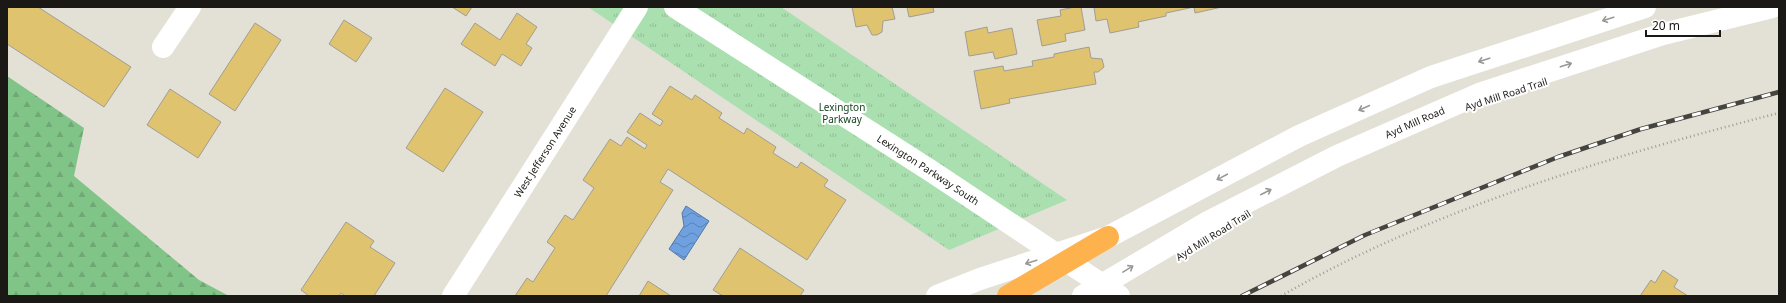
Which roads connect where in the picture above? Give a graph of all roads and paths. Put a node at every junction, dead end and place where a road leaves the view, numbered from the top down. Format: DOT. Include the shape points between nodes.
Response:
graph roads {
  1 [pos="190,7"];
  2 [pos="637,7"];
  3 [pos="675,7"];
  4 [pos="1645,7"];
  5 [pos="1772,7"];
  6 [pos="164,47"];
  7 [pos="1779,113"];
  8 [pos="1108,237"];
  9 [pos="453,296"];
  10 [pos="937,296"];
  11 [pos="1008,296"];
  12 [pos="1083,296"];
  13 [pos="1119,296"];
  14 [pos="1281,296"];
  1 -- 6 [label="main road"];
  2 -- 9 [label="main road, West Jefferson Avenue"];
  3 -- 13 [label="main road, Lexington Parkway South" via="931,171"];
  4 -- 8 [label="main road, one-way" via="1431,77 1299,136"];
  12 -- 5 [label="main road, Ayd Mill Road, one-way" via="1208,222 1337,156 1479,94 1663,34"];
  7 -- 14 [label="path" via="1662,144 1460,212 1373,248"];
  8 -- 10 [label="main road, one-way" via="980,279"];
  8 -- 11 [label="highway"];
}
